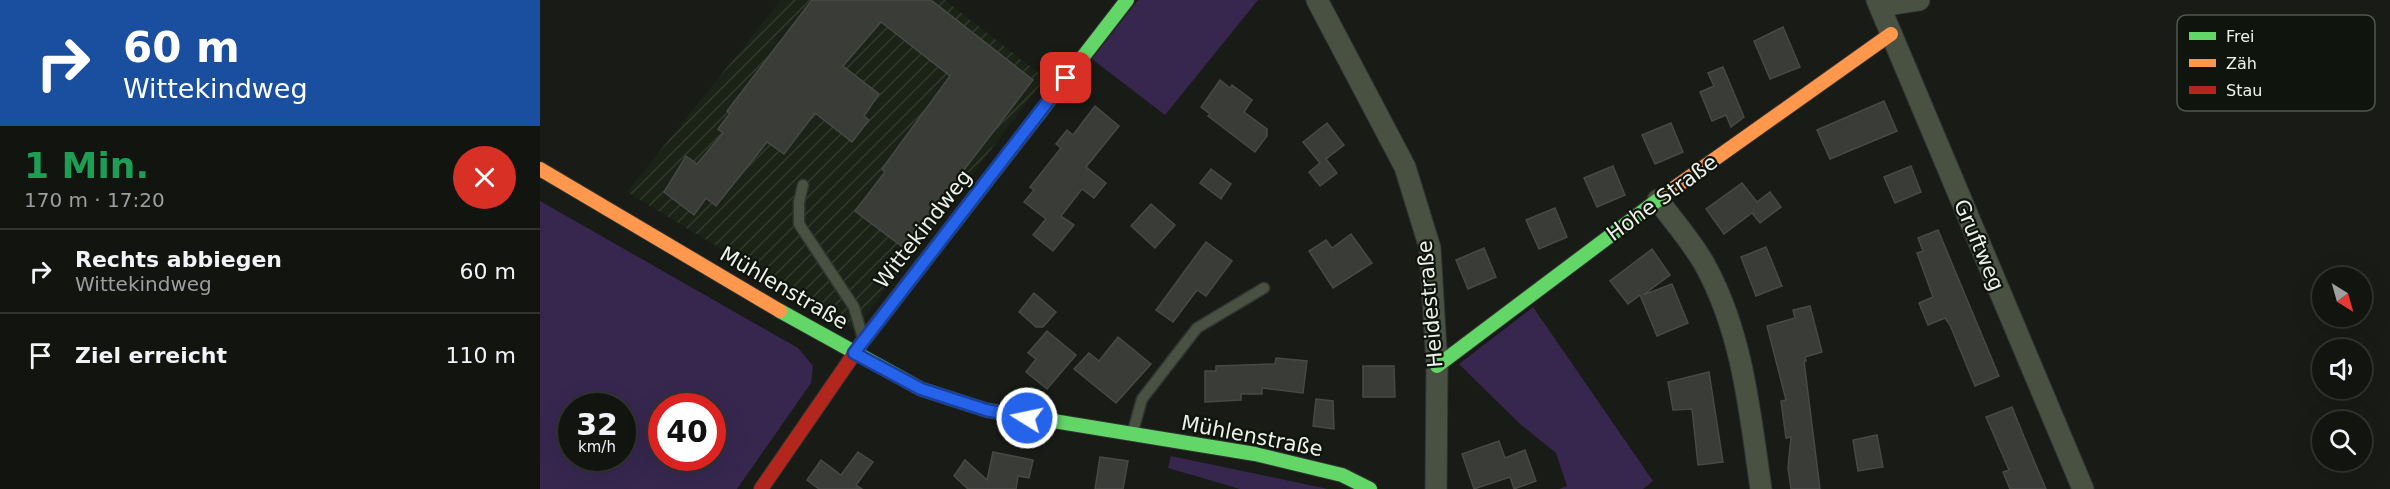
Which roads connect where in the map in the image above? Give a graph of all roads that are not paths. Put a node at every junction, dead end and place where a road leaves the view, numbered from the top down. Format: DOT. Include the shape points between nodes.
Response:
graph roads {
  1 [pos="1127,0"];
  2 [pos="1317,0"];
  3 [pos="1919,0"];
  4 [pos="1878,3"];
  5 [pos="1891,34"];
  6 [pos="540,169"];
  7 [pos="803,185"];
  8 [pos="1658,200"];
  9 [pos="1264,288"];
  10 [pos="863,341"];
  11 [pos="854,353"];
  12 [pos="1437,366"];
  13 [pos="1131,436"];
  14 [pos="761,489"];
  15 [pos="1370,489"];
  16 [pos="1436,489"];
  17 [pos="1761,489"];
  18 [pos="2083,489"];
  1 -- 10 [label="street, Wittekindweg"];
  2 -- 12 [label="street, Heidestraße" via="1405,167 1430,248"];
  3 -- 4 [label="street"];
  4 -- 5 [label="street, Gruftweg"];
  5 -- 8 [label="street, Hohe Straße"];
  5 -- 18 [label="street, Gruftweg"];
  6 -- 11 [label="street, Mühlenstraße"];
  7 -- 10 [label="lane" via="798,202 799,224 854,307"];
  8 -- 12 [label="street, Hohe Straße"];
  8 -- 17 [label="street" via="1706,266 1731,322 1747,391"];
  9 -- 13 [label="lane" via="1197,328 1142,399"];
  10 -- 11 [label="street, Wittekindweg"];
  11 -- 13 [label="street, Mühlenstraße" via="921,389 986,410"];
  11 -- 14 [label="street, Wittekindweg"];
  12 -- 16 [label="street, Heidestraße"];
  13 -- 15 [label="street, Mühlenstraße" via="1255,454 1342,475"];
}
